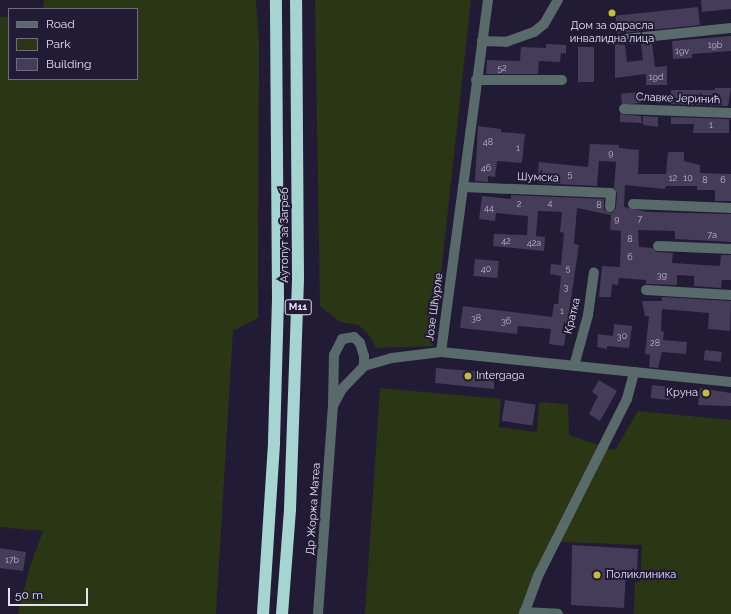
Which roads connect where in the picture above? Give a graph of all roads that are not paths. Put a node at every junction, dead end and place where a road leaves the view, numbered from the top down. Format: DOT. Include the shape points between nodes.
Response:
graph roads {
  1 [pos="276,0"];
  2 [pos="296,0"];
  3 [pos="488,0"];
  4 [pos="558,0"];
  5 [pos="731,28"];
  6 [pos="625,39"];
  7 [pos="482,41"];
  8 [pos="476,80"];
  9 [pos="562,80"];
  10 [pos="624,109"];
  11 [pos="731,113"];
  12 [pos="463,187"];
  13 [pos="633,204"];
  14 [pos="610,207"];
  15 [pos="731,208"];
  16 [pos="658,246"];
  17 [pos="731,249"];
  18 [pos="594,272"];
  19 [pos="646,290"];
  20 [pos="731,295"];
  21 [pos="441,352"];
  22 [pos="364,366"];
  23 [pos="574,366"];
  24 [pos="634,372"];
  25 [pos="731,382"];
  26 [pos="333,406"];
  27 [pos="524,613"];
  28 [pos="263,614"];
  29 [pos="282,614"];
  30 [pos="318,614"];
  31 [pos="558,614"];
  1 -- 28 [label="highway, Аутопут за Загреб / M11" via="278,299 274,434"];
  2 -- 29 [label="highway, Аутопут за Загреб / M11" via="298,301"];
  3 -- 7 [label="street, Јозе Шћурле"];
  4 -- 7 [label="street" via="544,24 534,32 506,42"];
  5 -- 6 [label="street"];
  7 -- 8 [label="street, Јозе Шћурле"];
  8 -- 9 [label="street"];
  8 -- 12 [label="street, Јозе Шћурле"];
  10 -- 11 [label="street, Славке Јеринић"];
  12 -- 14 [label="street, Шумска" via="611,193"];
  12 -- 21 [label="street, Јозе Шћурле"];
  13 -- 15 [label="street"];
  16 -- 17 [label="street"];
  18 -- 23 [label="street, Кратка" via="588,315"];
  19 -- 20 [label="street"];
  21 -- 22 [label="street" via="392,358"];
  21 -- 23 [label="street, Јозе Шћурле"];
  22 -- 26 [label="street" via="342,389"];
  22 -- 26 [label="street, Др Жоржа Матеа" via="364,351 360,343 354,337 342,338 334,355"];
  23 -- 24 [label="street, Јозе Шћурле"];
  24 -- 25 [label="street, Јозе Шћурле"];
  24 -- 27 [label="street" via="627,399 538,576"];
  26 -- 30 [label="street, Др Жоржа Матеа"];
  27 -- 31 [label="street"];
}
